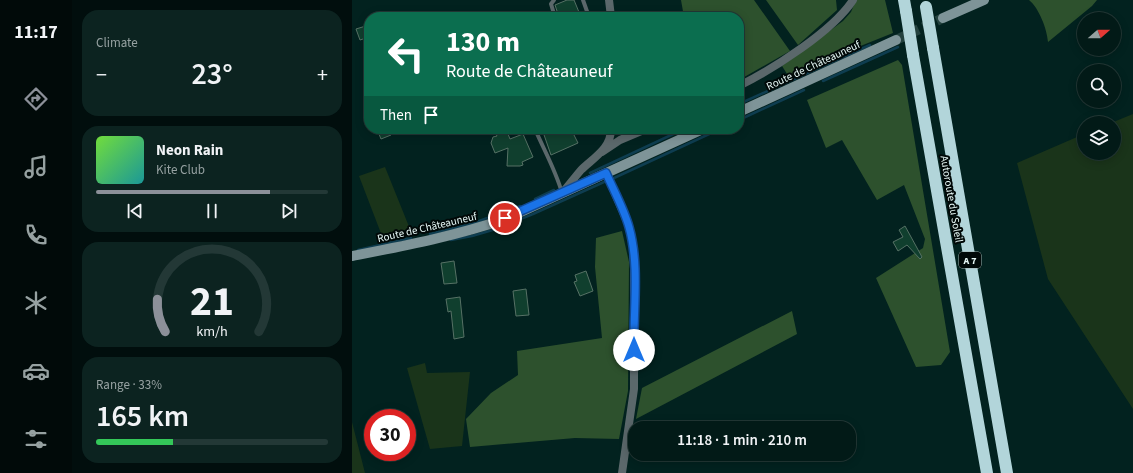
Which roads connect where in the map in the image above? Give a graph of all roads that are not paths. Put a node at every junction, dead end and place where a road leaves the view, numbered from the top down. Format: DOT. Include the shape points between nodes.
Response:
graph roads {
  1 [pos="554,0"];
  2 [pos="583,0"];
  3 [pos="609,0"];
  4 [pos="853,0"];
  5 [pos="984,0"];
  6 [pos="925,4"];
  7 [pos="905,6"];
  8 [pos="553,12"];
  9 [pos="587,12"];
  10 [pos="610,12"];
  11 [pos="943,18"];
  12 [pos="896,40"];
  13 [pos="744,83"];
  14 [pos="744,110"];
  15 [pos="537,134"];
  16 [pos="611,134"];
  17 [pos="634,134"];
  18 [pos="692,134"];
  19 [pos="600,154"];
  20 [pos="606,173"];
  21 [pos="562,193"];
  22 [pos="352,256"];
  23 [pos="622,473"];
  24 [pos="987,473"];
  25 [pos="1007,473"];
  1 -- 8 [label="lane" via="551,4"];
  2 -- 9 [label="lane"];
  3 -- 10 [label="street"];
  4 -- 13 [label="street" via="836,21 774,66"];
  5 -- 11 [label="main road"];
  6 -- 25 [label="highway, Autoroute du Soleil / A 7, bridge"];
  7 -- 24 [label="highway, Autoroute du Soleil / A 7, bridge"];
  12 -- 14 [label="main road, Route de Châteauneuf"];
  15 -- 21 [label="lane" via="558,177"];
  16 -- 19 [label="street"];
  17 -- 19 [label="street"];
  18 -- 20 [label="main road, Route de Châteauneuf"];
  19 -- 21 [label="street" via="582,169"];
  20 -- 21 [label="main road, Route de Châteauneuf"];
  20 -- 23 [label="street" via="629,226 633,244 634,388"];
  21 -- 22 [label="main road, Route de Châteauneuf" via="532,208 481,227"];
}
